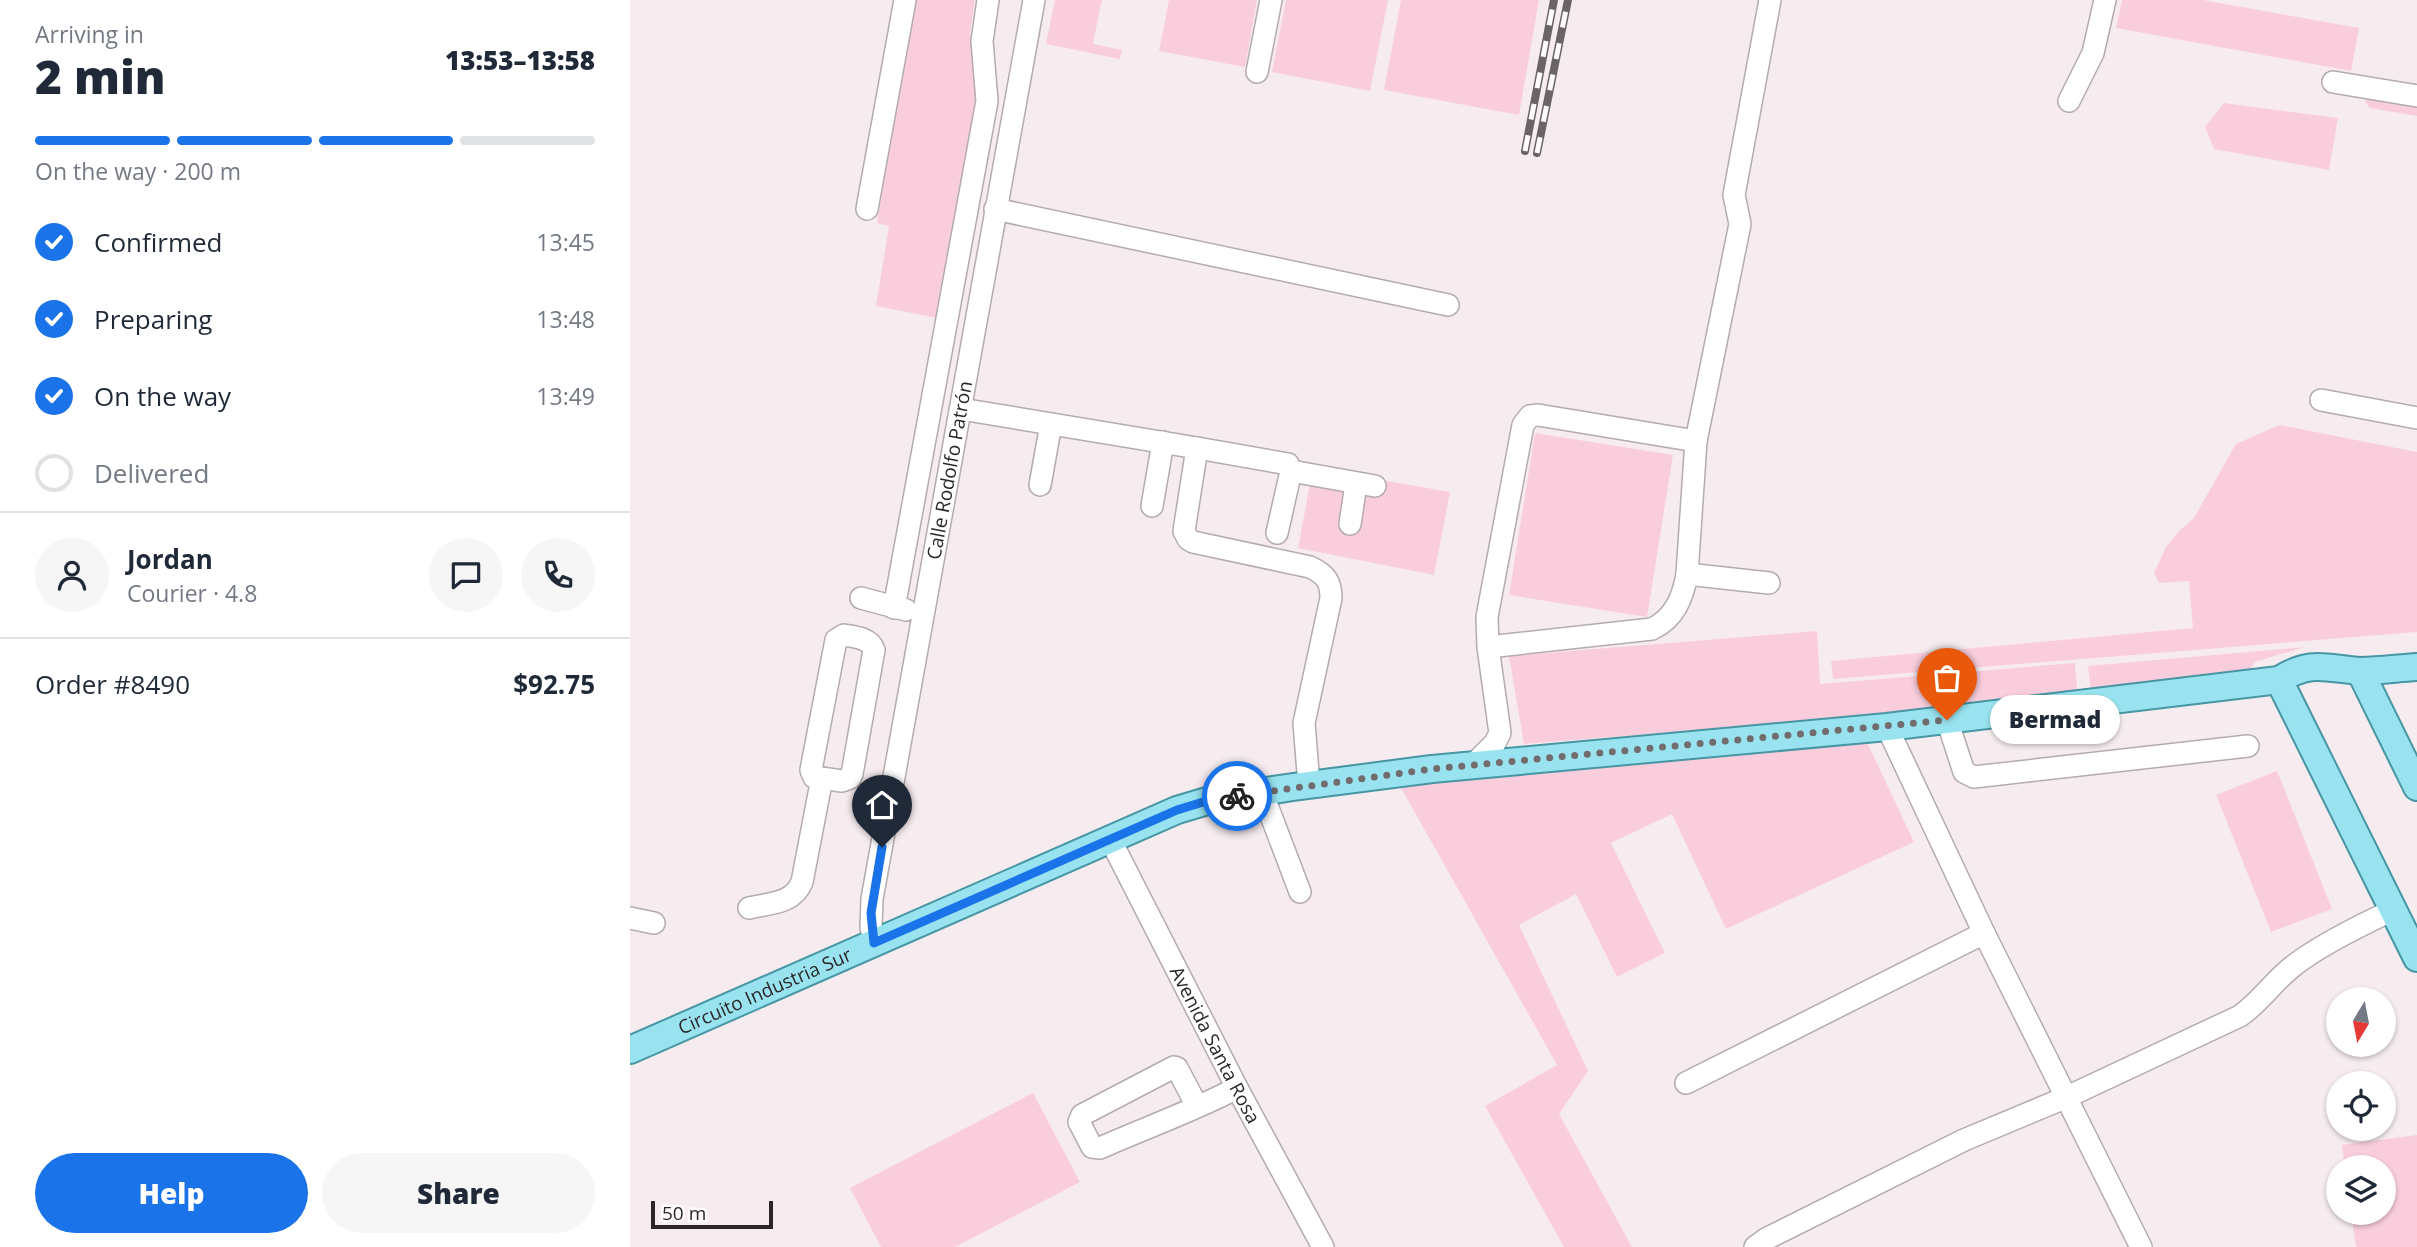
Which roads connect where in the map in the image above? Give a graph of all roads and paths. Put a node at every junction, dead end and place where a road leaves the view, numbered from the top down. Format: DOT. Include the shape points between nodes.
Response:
graph roads {
  1 [pos="905,0"];
  2 [pos="988,0"];
  3 [pos="1034,0"];
  4 [pos="1271,0"];
  5 [pos="1770,0"];
  6 [pos="2105,0"];
  7 [pos="1257,72"];
  8 [pos="2333,82"];
  9 [pos="2417,96"];
  10 [pos="2068,101"];
  11 [pos="867,209"];
  12 [pos="995,209"];
  13 [pos="1448,305"];
  14 [pos="2321,400"];
  15 [pos="961,408"];
  16 [pos="2417,418"];
  17 [pos="1051,424"];
  18 [pos="1696,441"];
  19 [pos="1163,442"];
  20 [pos="1197,448"];
  21 [pos="1291,471"];
  22 [pos="1040,485"];
  23 [pos="1152,506"];
  24 [pos="1350,524"];
  25 [pos="1277,533"];
  26 [pos="1688,574"];
  27 [pos="1769,583"];
  28 [pos="861,598"];
  29 [pos="894,608"];
  30 [pos="925,613"];
  31 [pos="1488,647"];
  32 [pos="2417,667"];
  33 [pos="2360,671"];
  34 [pos="2279,680"];
  35 [pos="1947,720"];
  36 [pos="1887,727"];
  37 [pos="2248,746"];
  38 [pos="1473,765"];
  39 [pos="822,778"];
  40 [pos="1309,785"];
  41 [pos="2417,787"];
  42 [pos="1262,792"];
  43 [pos="1110,839"];
  44 [pos="1300,892"];
  45 [pos="749,908"];
  46 [pos="2393,910"];
  47 [pos="630,918"];
  48 [pos="654,923"];
  49 [pos="1984,933"];
  50 [pos="874,943"];
  51 [pos="2417,958"];
  52 [pos="630,1051"];
  53 [pos="1686,1083"];
  54 [pos="1237,1088"];
  55 [pos="2067,1097"];
  56 [pos="1197,1106"];
  57 [pos="1323,1247"];
  58 [pos="1755,1247"];
  59 [pos="2141,1247"];
  1 -- 11 [label="street"];
  2 -- 29 [label="street" via="982,41 987,101"];
  3 -- 12 [label="street, Calle Rodolfo Patrón"];
  4 -- 7 [label="street"];
  5 -- 18 [label="street" via="1734,195 1740,223"];
  6 -- 10 [label="street" via="2092,53"];
  8 -- 9 [label="street"];
  12 -- 13 [label="street"];
  12 -- 15 [label="street, Calle Rodolfo Patrón"];
  14 -- 16 [label="street"];
  15 -- 17 [label="street"];
  15 -- 30 [label="street, Calle Rodolfo Patrón"];
  17 -- 19 [label="street"];
  17 -- 22 [label="street"];
  18 -- 26 [label="street"];
  18 -- 31 [label="street" via="1530,416 1523,425 1489,604"];
  19 -- 20 [label="street"];
  19 -- 23 [label="street"];
  20 -- 21 [label="street" via="1286,463"];
  20 -- 40 [label="street" via="1184,531 1188,539 1310,566 1328,579 1331,588 1304,723"];
  21 -- 24 [label="street" via="1365,485"];
  21 -- 25 [label="street"];
  26 -- 27 [label="street"];
  26 -- 31 [label="street" via="1677,606 1666,621 1652,629"];
  28 -- 29 [label="street"];
  29 -- 30 [label="street"];
  30 -- 50 [label="street, Calle Rodolfo Patrón" via="872,899"];
  31 -- 38 [label="street" via="1500,733"];
  32 -- 33 [label="main road, Circuito Industria Sur"];
  33 -- 34 [label="main road, Circuito Industria Sur" via="2316,666"];
  33 -- 41 [label="main road"];
  34 -- 35 [label="main road, Circuito Industria Sur"];
  34 -- 46 [label="main road"];
  35 -- 36 [label="main road, Circuito Industria Sur"];
  35 -- 37 [label="street" via="1964,772 1974,777"];
  36 -- 38 [label="main road, Circuito Industria Sur"];
  36 -- 49 [label="street"];
  38 -- 40 [label="main road, Circuito Industria Sur"];
  39 -- 39 [label="street" via="842,782 852,774 874,650 867,640 839,637 835,645 811,770"];
  39 -- 45 [label="street" via="798,892 789,900"];
  40 -- 42 [label="main road, Circuito Industria Sur"];
  42 -- 43 [label="main road, Circuito Industria Sur" via="1177,810"];
  42 -- 44 [label="street"];
  43 -- 50 [label="main road, Circuito Industria Sur"];
  43 -- 54 [label="street, Avenida Santa Rosa"];
  46 -- 51 [label="main road"];
  46 -- 55 [label="street" via="2294,965 2240,1016"];
  47 -- 48 [label="street"];
  49 -- 53 [label="street"];
  49 -- 55 [label="street"];
  50 -- 52 [label="main road, Circuito Industria Sur"];
  54 -- 56 [label="street"];
  54 -- 57 [label="street, Avenida Santa Rosa"];
  55 -- 58 [label="street" via="1964,1140"];
  55 -- 59 [label="street"];
  56 -- 56 [label="street" via="1100,1148 1092,1147 1079,1122 1082,1115 1174,1067"];
}
